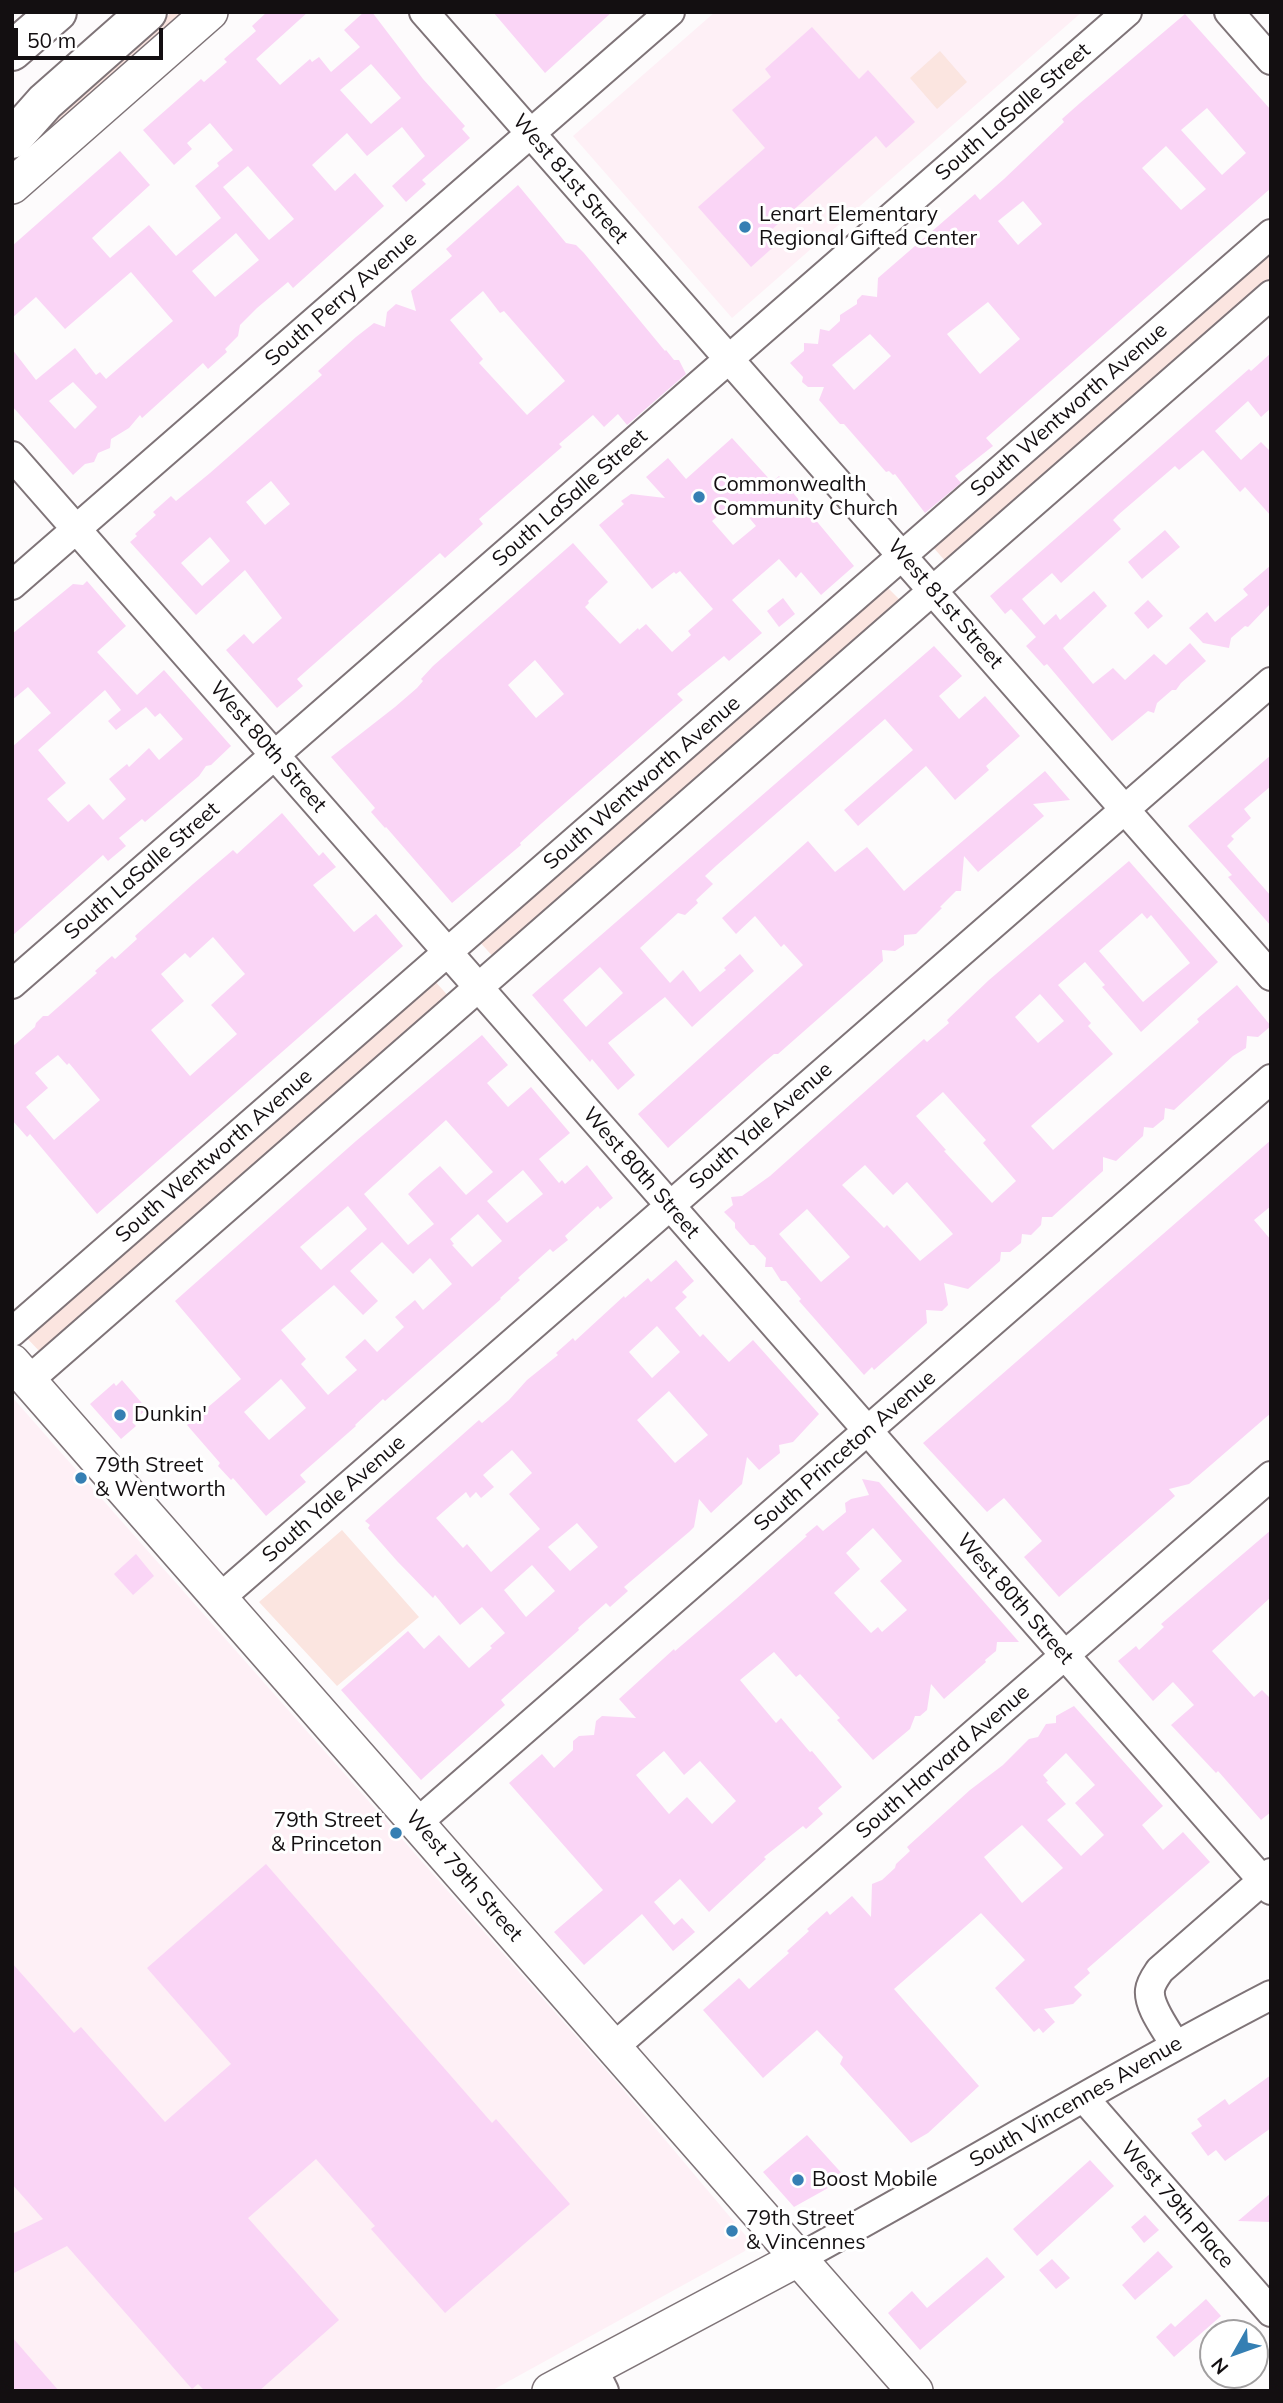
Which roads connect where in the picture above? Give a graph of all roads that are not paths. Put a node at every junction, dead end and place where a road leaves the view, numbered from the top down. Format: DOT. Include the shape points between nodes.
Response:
graph roads {
  1 [pos="57,12"];
  2 [pos="147,12"];
  3 [pos="210,12"];
  4 [pos="425,12"];
  5 [pos="670,12"];
  6 [pos="1127,12"];
  7 [pos="1228,12"];
  8 [pos="12,51"];
  9 [pos="1271,60"];
  10 [pos="45,102"];
  11 [pos="12,125"];
  12 [pos="531,134"];
  13 [pos="12,139"];
  14 [pos="12,186"];
  15 [pos="1271,234"];
  16 [pos="1271,295"];
  17 [pos="729,359"];
  18 [pos="12,456"];
  19 [pos="76,529"];
  20 [pos="902,556"];
  21 [pos="12,585"];
  22 [pos="933,591"];
  23 [pos="1271,682"];
  24 [pos="275,755"];
  25 [pos="1124,808"];
  26 [pos="448,952"];
  27 [pos="1271,976"];
  28 [pos="12,984"];
  29 [pos="479,988"];
  30 [pos="1271,1079"];
  31 [pos="670,1206"];
  32 [pos="12,1332"];
  33 [pos="21,1371"];
  34 [pos="868,1431"];
  35 [pos="1271,1476"];
  36 [pos="220,1598"];
  37 [pos="1065,1655"];
  38 [pos="417,1823"];
  39 [pos="1268,1881"];
  40 [pos="1271,1995"];
  41 [pos="1175,2045"];
  42 [pos="614,2047"];
  43 [pos="1084,2098"];
  44 [pos="799,2258"];
  45 [pos="1271,2312"];
  46 [pos="598,2379"];
  47 [pos="550,2391"];
  48 [pos="915,2391"];
  1 -- 8 [label="highway"];
  2 -- 10 [label="highway"];
  3 -- 14 [label="main road"];
  4 -- 12 [label="street, West 81st Street"];
  5 -- 12 [label="street, South Perry Avenue"];
  6 -- 17 [label="street, South LaSalle Street"];
  7 -- 9 [label="street"];
  10 -- 11 [label="highway"];
  10 -- 13 [label="highway"];
  12 -- 17 [label="street, West 81st Street"];
  12 -- 19 [label="street, South Perry Avenue"];
  15 -- 20 [label="street, South Wentworth Avenue"];
  16 -- 22 [label="street"];
  17 -- 20 [label="street, West 81st Street"];
  17 -- 24 [label="street, South LaSalle Street"];
  18 -- 19 [label="street, West 80th Street"];
  19 -- 21 [label="street, South Perry Avenue"];
  19 -- 24 [label="street, West 80th Street"];
  20 -- 22 [label="street, West 81st Street"];
  20 -- 26 [label="street, South Wentworth Avenue"];
  22 -- 25 [label="street, West 81st Street"];
  22 -- 29 [label="street"];
  23 -- 25 [label="street, South Yale Avenue"];
  24 -- 26 [label="street, West 80th Street"];
  24 -- 28 [label="street, South LaSalle Street"];
  25 -- 27 [label="street, West 81st Street"];
  25 -- 31 [label="street, South Yale Avenue"];
  26 -- 29 [label="street, West 80th Street"];
  26 -- 32 [label="street, South Wentworth Avenue"];
  29 -- 31 [label="street, West 80th Street"];
  29 -- 33 [label="street"];
  30 -- 34 [label="street, South Princeton Avenue"];
  31 -- 34 [label="street, West 80th Street"];
  31 -- 36 [label="street, South Yale Avenue"];
  33 -- 36 [label="main road, West 79th Street"];
  34 -- 37 [label="street, West 80th Street"];
  34 -- 38 [label="street, South Princeton Avenue"];
  35 -- 37 [label="street, South Harvard Avenue"];
  36 -- 38 [label="main road, West 79th Street"];
  37 -- 39 [label="street, West 80th Street"];
  37 -- 42 [label="street, South Harvard Avenue"];
  38 -- 42 [label="main road, West 79th Street"];
  39 -- 41 [label="street" via="1151,1982 1153,2006"];
  40 -- 41 [label="street, South Vincennes Avenue"];
  41 -- 43 [label="street, South Vincennes Avenue"];
  42 -- 44 [label="main road, West 79th Street"];
  43 -- 44 [label="street, South Vincennes Avenue"];
  43 -- 45 [label="street, West 79th Place"];
  44 -- 46 [label="main road, South Vincennes Avenue"];
  44 -- 48 [label="main road, West 79th Street"];
  46 -- 47 [label="main road, South Vincennes Avenue"];
}
